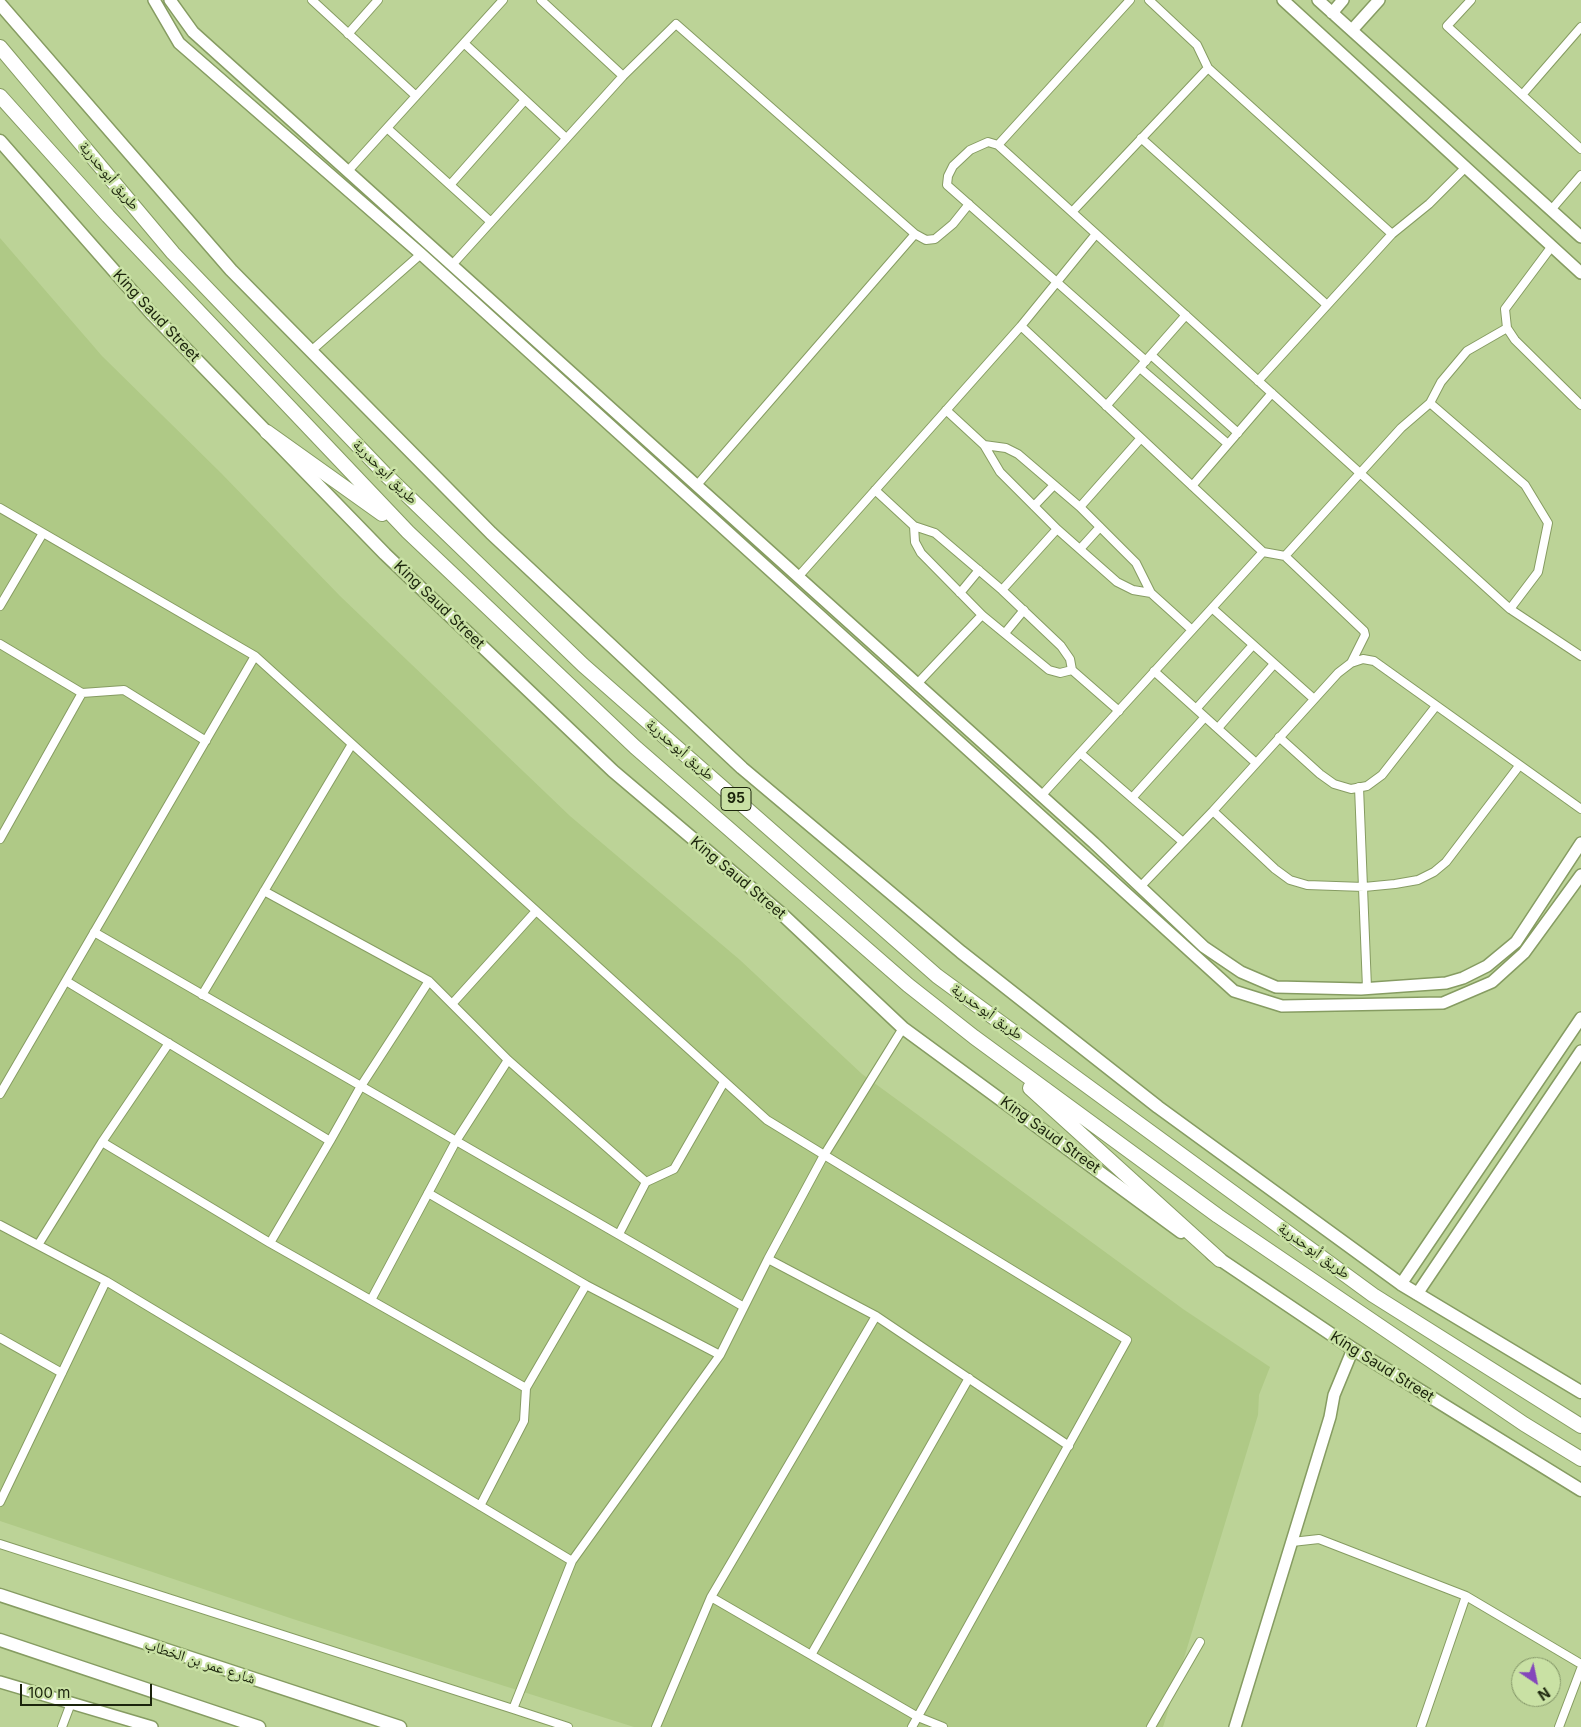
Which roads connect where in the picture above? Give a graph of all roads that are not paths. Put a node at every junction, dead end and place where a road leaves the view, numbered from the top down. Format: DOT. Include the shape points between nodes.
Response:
graph roads {
  1 [pos="154,0"];
  2 [pos="170,0"];
  3 [pos="312,0"];
  4 [pos="378,0"];
  5 [pos="503,0"];
  6 [pos="541,0"];
  7 [pos="1130,0"];
  8 [pos="1150,0"];
  9 [pos="1283,0"];
  10 [pos="1318,0"];
  11 [pos="1343,0"];
  12 [pos="1379,0"];
  13 [pos="1471,0"];
  14 [pos="0,4"];
  15 [pos="1332,12"];
  16 [pos="1581,27"];
  17 [pos="1352,30"];
  18 [pos="348,34"];
  19 [pos="465,44"];
  20 [pos="0,47"];
  21 [pos="1208,68"];
  22 [pos="622,76"];
  23 [pos="1522,95"];
  24 [pos="0,96"];
  25 [pos="416,96"];
  26 [pos="525,100"];
  27 [pos="387,128"];
  28 [pos="566,138"];
  29 [pos="1142,138"];
  30 [pos="998,145"];
  31 [pos="3,146"];
  32 [pos="1581,149"];
  33 [pos="1466,167"];
  34 [pos="348,171"];
  35 [pos="1581,176"];
  36 [pos="450,185"];
  37 [pos="969,204"];
  38 [pos="1551,210"];
  39 [pos="1072,212"];
  40 [pos="491,222"];
  41 [pos="915,234"];
  42 [pos="1096,234"];
  43 [pos="1392,234"];
  44 [pos="1581,237"];
  45 [pos="1552,246"];
  46 [pos="421,254"];
  47 [pos="452,265"];
  48 [pos="1581,273"];
  49 [pos="1058,281"];
  50 [pos="1327,305"];
  51 [pos="1186,315"];
  52 [pos="1021,326"];
  53 [pos="1507,328"];
  54 [pos="311,351"];
  55 [pos="1148,358"];
  56 [pos="1140,368"];
  57 [pos="1258,380"];
  58 [pos="1272,393"];
  59 [pos="1430,403"];
  60 [pos="1581,405"];
  61 [pos="1106,406"];
  62 [pos="946,410"];
  63 [pos="267,432"];
  64 [pos="1238,433"];
  65 [pos="1141,438"];
  66 [pos="1228,444"];
  67 [pos="984,445"];
  68 [pos="1361,474"];
  69 [pos="696,485"];
  70 [pos="1054,485"];
  71 [pos="1192,486"];
  72 [pos="875,490"];
  73 [pos="1034,506"];
  74 [pos="1080,507"];
  75 [pos="0,508"];
  76 [pos="914,526"];
  77 [pos="1100,527"];
  78 [pos="1057,529"];
  79 [pos="408,532"];
  80 [pos="43,533"];
  81 [pos="1080,549"];
  82 [pos="1263,552"];
  83 [pos="1285,556"];
  84 [pos="979,570"];
  85 [pos="798,577"];
  86 [pos="1002,590"];
  87 [pos="960,593"];
  88 [pos="1151,593"];
  89 [pos="0,606"];
  90 [pos="1212,608"];
  91 [pos="1510,609"];
  92 [pos="1024,610"];
  93 [pos="982,615"];
  94 [pos="1192,630"];
  95 [pos="1005,634"];
  96 [pos="0,644"];
  97 [pos="1253,645"];
  98 [pos="255,656"];
  99 [pos="1581,656"];
  100 [pos="1351,663"];
  101 [pos="1274,664"];
  102 [pos="1072,670"];
  103 [pos="1154,671"];
  104 [pos="917,684"];
  105 [pos="82,693"];
  106 [pos="1314,699"];
  107 [pos="1436,706"];
  108 [pos="1196,709"];
  109 [pos="1118,711"];
  110 [pos="1205,717"];
  111 [pos="1218,728"];
  112 [pos="1279,737"];
  113 [pos="206,741"];
  114 [pos="352,744"];
  115 [pos="1080,753"];
  116 [pos="1256,763"];
  117 [pos="1519,766"];
  118 [pos="1359,787"];
  119 [pos="1041,796"];
  120 [pos="1132,798"];
  121 [pos="1581,809"];
  122 [pos="1213,811"];
  123 [pos="0,839"];
  124 [pos="1183,842"];
  125 [pos="1581,843"];
  126 [pos="1581,875"];
  127 [pos="1141,886"];
  128 [pos="1364,887"];
  129 [pos="264,891"];
  130 [pos="536,911"];
  131 [pos="94,932"];
  132 [pos="66,981"];
  133 [pos="430,981"];
  134 [pos="1367,988"];
  135 [pos="202,995"];
  136 [pos="452,1004"];
  137 [pos="1581,1018"];
  138 [pos="903,1028"];
  139 [pos="974,1037"];
  140 [pos="169,1043"];
  141 [pos="1581,1051"];
  142 [pos="508,1060"];
  143 [pos="724,1082"];
  144 [pos="361,1086"];
  145 [pos="0,1094"];
  146 [pos="330,1140"];
  147 [pos="456,1141"];
  148 [pos="102,1142"];
  149 [pos="824,1157"];
  150 [pos="646,1182"];
  151 [pos="428,1193"];
  152 [pos="0,1225"];
  153 [pos="619,1234"];
  154 [pos="270,1243"];
  155 [pos="38,1245"];
  156 [pos="768,1259"];
  157 [pos="1220,1260"];
  158 [pos="106,1281"];
  159 [pos="1401,1284"];
  160 [pos="586,1285"];
  161 [pos="1417,1294"];
  162 [pos="371,1300"];
  163 [pos="744,1307"];
  164 [pos="876,1316"];
  165 [pos="0,1338"];
  166 [pos="1353,1349"];
  167 [pos="720,1355"];
  168 [pos="62,1373"];
  169 [pos="969,1378"];
  170 [pos="526,1388"];
  171 [pos="1581,1392"];
  172 [pos="1581,1426"];
  173 [pos="1069,1446"];
  174 [pos="1581,1458"];
  175 [pos="1581,1490"];
  176 [pos="0,1502"];
  177 [pos="480,1506"];
  178 [pos="1292,1542"];
  179 [pos="0,1544"];
  180 [pos="572,1562"];
  181 [pos="0,1596"];
  182 [pos="1466,1596"];
  183 [pos="711,1597"];
  184 [pos="0,1640"];
  185 [pos="1200,1642"];
  186 [pos="811,1655"];
  187 [pos="1581,1664"];
  188 [pos="1581,1668"];
  189 [pos="0,1682"];
  190 [pos="71,1703"];
  191 [pos="513,1709"];
  192 [pos="918,1717"];
  193 [pos="62,1727"];
  194 [pos="152,1727"];
  195 [pos="259,1727"];
  196 [pos="400,1727"];
  197 [pos="568,1727"];
  198 [pos="656,1727"];
  199 [pos="912,1727"];
  200 [pos="943,1727"];
  201 [pos="1151,1727"];
  202 [pos="1235,1727"];
  203 [pos="1421,1727"];
  204 [pos="1560,1727"];
  1 -- 46 [label="street" via="179,43"];
  2 -- 34 [label="street" via="193,32"];
  3 -- 18 [label="street"];
  4 -- 18 [label="street"];
  5 -- 19 [label="street"];
  6 -- 22 [label="street"];
  7 -- 30 [label="street"];
  8 -- 21 [label="street" via="1197,45"];
  9 -- 33 [label="street"];
  10 -- 15 [label="street"];
  11 -- 15 [label="street"];
  12 -- 17 [label="street"];
  13 -- 23 [label="street" via="1447,26"];
  14 -- 54 [label="main road" via="231,270"];
  15 -- 17 [label="street"];
  16 -- 23 [label="street"];
  17 -- 38 [label="street"];
  18 -- 25 [label="street"];
  19 -- 25 [label="street"];
  19 -- 26 [label="street"];
  20 -- 172 [label="highway, طريق أبوحدرية / 95" via="173,253 386,475 583,665 930,970 1373,1295"];
  21 -- 29 [label="street"];
  21 -- 43 [label="street"];
  22 -- 28 [label="street"];
  22 -- 41 [label="street" via="676,24"];
  23 -- 32 [label="street"];
  24 -- 79 [label="highway, طريق أبوحدرية / 95" via="115,223"];
  25 -- 27 [label="street"];
  26 -- 28 [label="street"];
  26 -- 36 [label="street"];
  27 -- 34 [label="street"];
  27 -- 36 [label="street"];
  28 -- 40 [label="street"];
  29 -- 39 [label="street"];
  29 -- 50 [label="street"];
  30 -- 37 [label="street" via="988,142 970,150 953,166 948,176 947,185"];
  30 -- 39 [label="street"];
  31 -- 63 [label="main road, King Saud Street" via="152,314"];
  33 -- 43 [label="street" via="1429,204"];
  33 -- 45 [label="street"];
  34 -- 47 [label="street"];
  35 -- 38 [label="street"];
  36 -- 40 [label="street"];
  37 -- 41 [label="street" via="935,239 926,240"];
  37 -- 49 [label="street"];
  38 -- 44 [label="street"];
  39 -- 42 [label="street"];
  40 -- 47 [label="street"];
  41 -- 69 [label="street"];
  42 -- 49 [label="street"];
  42 -- 51 [label="street"];
  43 -- 50 [label="street"];
  45 -- 48 [label="street"];
  45 -- 53 [label="street" via="1505,309"];
  46 -- 54 [label="street"];
  46 -- 126 [label="street" via="1234,991 1282,1006 1443,1003 1492,982 1518,958"];
  47 -- 69 [label="street"];
  49 -- 52 [label="street"];
  49 -- 55 [label="street"];
  50 -- 57 [label="street"];
  51 -- 55 [label="street"];
  51 -- 57 [label="street"];
  52 -- 61 [label="street"];
  52 -- 62 [label="street"];
  53 -- 59 [label="street" via="1467,351 1441,382"];
  53 -- 60 [label="street" via="1515,340"];
  54 -- 159 [label="main road" via="491,533 742,768 961,952 1158,1107"];
  55 -- 56 [label="street"];
  55 -- 64 [label="street"];
  56 -- 61 [label="street"];
  56 -- 66 [label="street"];
  57 -- 58 [label="street"];
  58 -- 64 [label="street"];
  58 -- 68 [label="street"];
  59 -- 68 [label="street" via="1400,428"];
  59 -- 91 [label="street" via="1525,485 1548,523 1538,572"];
  61 -- 65 [label="street"];
  62 -- 67 [label="street"];
  62 -- 72 [label="street"];
  63 -- 79 [label="highway"];
  63 -- 138 [label="main road, King Saud Street" via="386,554 613,771 783,916"];
  64 -- 66 [label="street"];
  65 -- 71 [label="street"];
  65 -- 74 [label="street"];
  66 -- 71 [label="street"];
  67 -- 70 [label="street" via="1006,448 1018,454"];
  67 -- 73 [label="street" via="1000,472"];
  68 -- 83 [label="street"];
  68 -- 91 [label="street"];
  69 -- 85 [label="street"];
  70 -- 73 [label="street"];
  70 -- 74 [label="street"];
  71 -- 82 [label="street"];
  72 -- 76 [label="street"];
  72 -- 85 [label="street"];
  73 -- 78 [label="street"];
  74 -- 77 [label="street"];
  75 -- 80 [label="street"];
  76 -- 84 [label="street" via="935,533"];
  76 -- 87 [label="street" via="915,542 921,553"];
  77 -- 81 [label="street"];
  77 -- 88 [label="street" via="1136,563"];
  78 -- 81 [label="street"];
  78 -- 86 [label="street"];
  79 -- 139 [label="highway, طريق أبوحدرية / 95" via="635,747 908,985"];
  80 -- 89 [label="street"];
  80 -- 98 [label="street"];
  81 -- 88 [label="street" via="1117,582 1133,590"];
  82 -- 83 [label="street"];
  82 -- 90 [label="street"];
  83 -- 100 [label="street" via="1364,631"];
  84 -- 86 [label="street"];
  84 -- 87 [label="street"];
  85 -- 104 [label="street"];
  86 -- 92 [label="street"];
  87 -- 93 [label="street"];
  88 -- 94 [label="street"];
  90 -- 94 [label="street"];
  90 -- 97 [label="street"];
  91 -- 99 [label="street"];
  92 -- 95 [label="street"];
  92 -- 102 [label="street" via="1066,652"];
  93 -- 95 [label="street"];
  93 -- 104 [label="street"];
  94 -- 103 [label="street"];
  95 -- 102 [label="street" via="1049,670 1060,673"];
  96 -- 105 [label="street"];
  97 -- 101 [label="street"];
  97 -- 108 [label="street"];
  98 -- 113 [label="street"];
  98 -- 114 [label="street"];
  100 -- 106 [label="street"];
  100 -- 107 [label="street" via="1363,659 1374,661"];
  101 -- 106 [label="street"];
  101 -- 111 [label="street"];
  102 -- 109 [label="street"];
  103 -- 108 [label="street"];
  103 -- 109 [label="street"];
  104 -- 119 [label="street"];
  105 -- 113 [label="street" via="124,690"];
  105 -- 123 [label="street"];
  106 -- 112 [label="street"];
  107 -- 117 [label="street"];
  107 -- 118 [label="street" via="1382,775 1367,786"];
  108 -- 110 [label="street"];
  109 -- 115 [label="street"];
  110 -- 111 [label="street"];
  110 -- 120 [label="street"];
  111 -- 116 [label="street"];
  112 -- 116 [label="street"];
  112 -- 118 [label="street" via="1334,784 1351,789"];
  113 -- 131 [label="street"];
  114 -- 129 [label="street"];
  114 -- 130 [label="street"];
  115 -- 119 [label="street"];
  115 -- 120 [label="street"];
  116 -- 122 [label="street"];
  117 -- 121 [label="street"];
  117 -- 128 [label="street" via="1446,862 1434,872 1418,880"];
  118 -- 128 [label="street"];
  119 -- 127 [label="street"];
  120 -- 124 [label="street"];
  122 -- 124 [label="street"];
  122 -- 128 [label="street" via="1290,880 1307,885"];
  124 -- 127 [label="street"];
  125 -- 134 [label="street" via="1516,942 1487,966 1446,983"];
  127 -- 134 [label="street" via="1204,947 1241,972 1276,987"];
  128 -- 134 [label="street"];
  129 -- 133 [label="street"];
  129 -- 135 [label="street"];
  130 -- 136 [label="street"];
  130 -- 143 [label="street"];
  131 -- 132 [label="street"];
  131 -- 135 [label="street"];
  132 -- 140 [label="street"];
  132 -- 145 [label="street"];
  133 -- 136 [label="street"];
  133 -- 144 [label="street"];
  135 -- 144 [label="street"];
  136 -- 142 [label="street"];
  137 -- 159 [label="street"];
  138 -- 149 [label="street"];
  138 -- 157 [label="main road, King Saud Street"];
  139 -- 157 [label="highway"];
  139 -- 174 [label="highway, طريق أبوحدرية / 95" via="1218,1216 1508,1413"];
  140 -- 146 [label="street"];
  140 -- 148 [label="street"];
  141 -- 161 [label="street"];
  142 -- 147 [label="street"];
  142 -- 150 [label="street"];
  143 -- 149 [label="street" via="767,1120"];
  143 -- 150 [label="street" via="674,1168"];
  144 -- 146 [label="street"];
  144 -- 147 [label="street"];
  146 -- 154 [label="street"];
  147 -- 151 [label="street"];
  147 -- 153 [label="street"];
  148 -- 154 [label="street"];
  148 -- 155 [label="street"];
  149 -- 156 [label="street"];
  149 -- 173 [label="street" via="1127,1340"];
  150 -- 153 [label="street"];
  151 -- 160 [label="street"];
  151 -- 162 [label="street"];
  152 -- 155 [label="street"];
  153 -- 163 [label="street"];
  154 -- 162 [label="street"];
  155 -- 158 [label="street"];
  156 -- 163 [label="street"];
  156 -- 164 [label="street"];
  157 -- 166 [label="main road, King Saud Street"];
  158 -- 168 [label="street"];
  158 -- 177 [label="street"];
  159 -- 161 [label="main road"];
  160 -- 167 [label="street"];
  160 -- 170 [label="street"];
  161 -- 171 [label="main road"];
  162 -- 170 [label="street"];
  163 -- 167 [label="street"];
  164 -- 169 [label="street"];
  164 -- 183 [label="street"];
  165 -- 168 [label="street"];
  166 -- 175 [label="main road, King Saud Street"];
  166 -- 178 [label="street" via="1334,1395"];
  167 -- 180 [label="street"];
  168 -- 176 [label="street"];
  169 -- 173 [label="street"];
  169 -- 186 [label="street"];
  170 -- 177 [label="street" via="524,1421"];
  173 -- 192 [label="street"];
  177 -- 180 [label="street"];
  178 -- 182 [label="street" via="1319,1539"];
  178 -- 202 [label="street"];
  179 -- 191 [label="street"];
  180 -- 191 [label="street"];
  181 -- 196 [label="main road, شارع عمر بن الخطاب"];
  182 -- 187 [label="street"];
  182 -- 203 [label="street"];
  183 -- 186 [label="street"];
  183 -- 198 [label="street"];
  184 -- 195 [label="main road"];
  185 -- 201 [label="street"];
  186 -- 192 [label="street"];
  188 -- 204 [label="street"];
  189 -- 190 [label="street"];
  190 -- 193 [label="street"];
  190 -- 194 [label="street"];
  191 -- 197 [label="street"];
  192 -- 199 [label="street"];
  192 -- 200 [label="street"];
}
